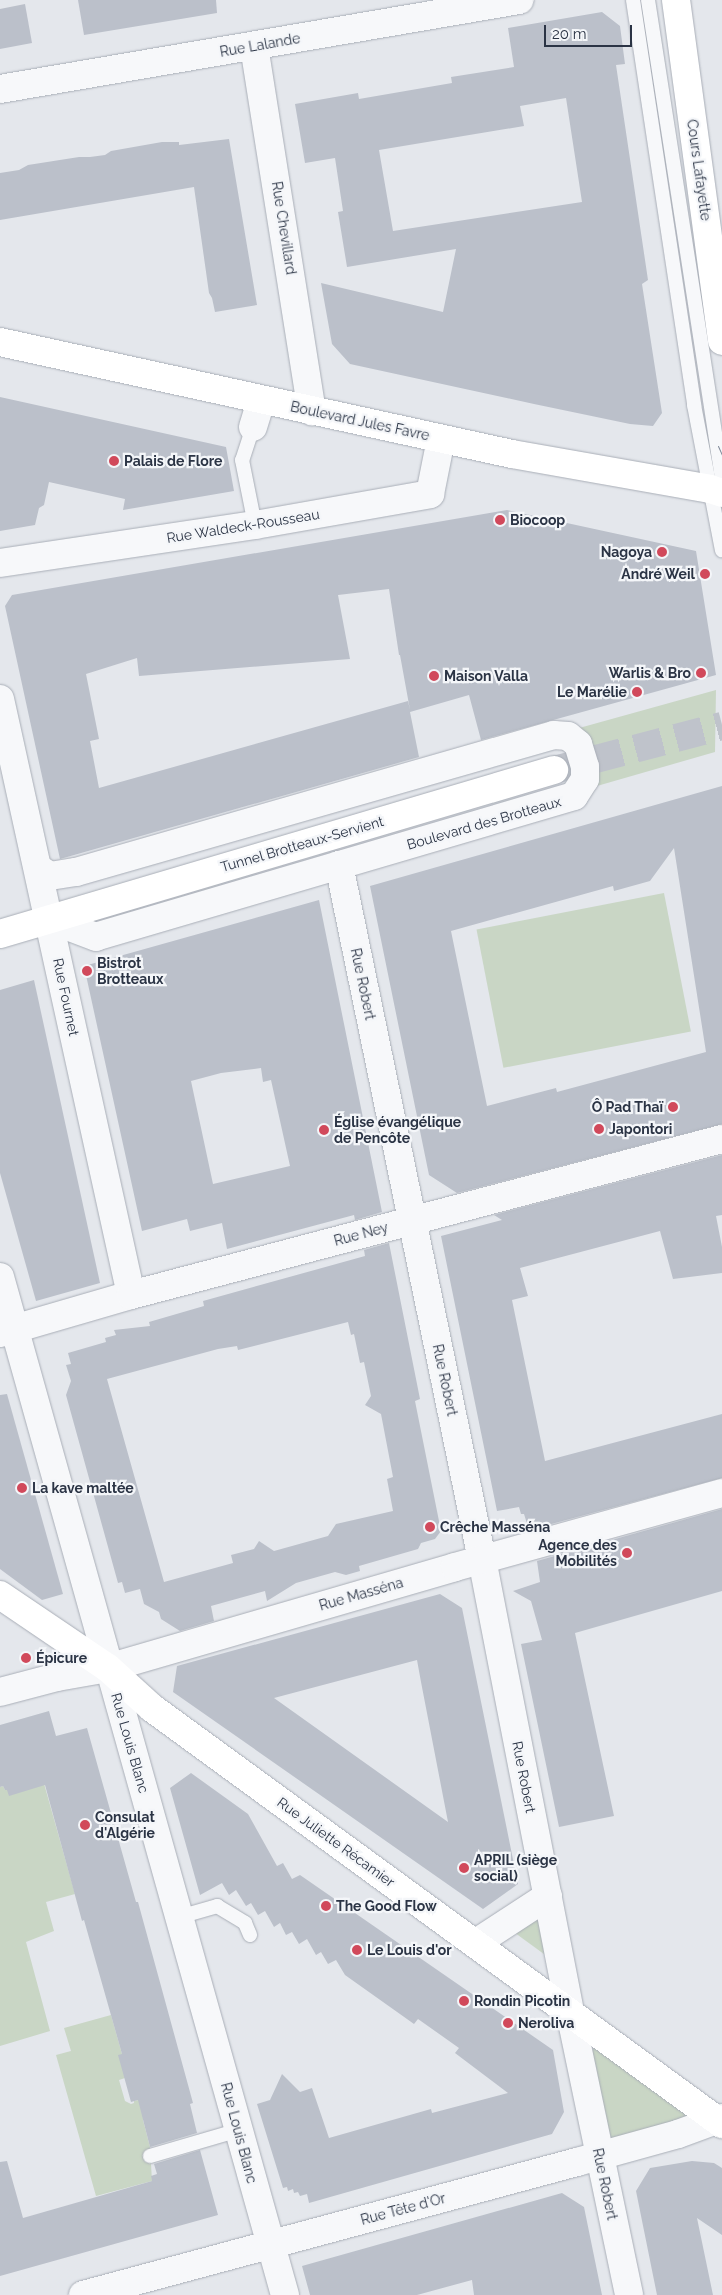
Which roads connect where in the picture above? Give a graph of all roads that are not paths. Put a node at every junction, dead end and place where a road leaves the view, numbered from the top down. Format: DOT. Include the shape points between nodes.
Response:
graph roads {
  1 [pos="519,0"];
  2 [pos="633,0"];
  3 [pos="648,0"];
  4 [pos="676,0"];
  5 [pos="254,46"];
  6 [pos="0,89"];
  7 [pos="722,341"];
  8 [pos="0,342"];
  9 [pos="261,400"];
  10 [pos="312,411"];
  11 [pos="253,427"];
  12 [pos="441,439"];
  13 [pos="719,490"];
  14 [pos="255,525"];
  15 [pos="721,527"];
  16 [pos="722,550"];
  17 [pos="0,563"];
  18 [pos="0,699"];
  19 [pos="554,770"];
  20 [pos="339,865"];
  21 [pos="38,868"];
  22 [pos="49,919"];
  23 [pos="0,934"];
  24 [pos="722,1139"];
  25 [pos="411,1221"];
  26 [pos="0,1277"];
  27 [pos="131,1295"];
  28 [pos="7,1331"];
  29 [pos="722,1493"];
  30 [pos="482,1559"];
  31 [pos="0,1595"];
  32 [pos="108,1668"];
  33 [pos="0,1692"];
  34 [pos="548,1896"];
  35 [pos="179,1916"];
  36 [pos="250,1934"];
  37 [pos="476,1943"];
  38 [pos="570,2012"];
  39 [pos="720,2120"];
  40 [pos="239,2130"];
  41 [pos="150,2156"];
  42 [pos="599,2156"];
  43 [pos="270,2244"];
  44 [pos="83,2295"];
  45 [pos="284,2295"];
  46 [pos="629,2295"];
  1 -- 5 [label="street, Rue Lalande"];
  2 -- 13 [label="lane" via="694,405 704,458"];
  3 -- 13 [label="lane"];
  4 -- 7 [label="main road, Cours Lafayette"];
  5 -- 6 [label="street, Rue Lalande"];
  5 -- 10 [label="street, Rue Chevillard"];
  8 -- 9 [label="main road, Boulevard Jules Favre"];
  9 -- 10 [label="main road, Boulevard Jules Favre"];
  9 -- 11 [label="street"];
  10 -- 12 [label="main road, Boulevard Jules Favre"];
  11 -- 14 [label="lane" via="242,460"];
  12 -- 13 [label="main road, Boulevard Jules Favre"];
  12 -- 14 [label="street, Rue Waldeck-Rousseau" via="430,494"];
  13 -- 15 [label="lane"];
  14 -- 17 [label="street, Rue Waldeck-Rousseau"];
  15 -- 16 [label="lane"];
  18 -- 21 [label="street, Rue Fournet"];
  19 -- 22 [label="main road, Tunnel Brotteaux-Servient"];
  20 -- 21 [label="street, Boulevard des Brotteaux" via="574,796 585,779 578,744 568,736 554,734 76,872 50,876"];
  20 -- 22 [label="street, Boulevard des Brotteaux" via="96,937"];
  20 -- 25 [label="street, Rue Robert"];
  21 -- 22 [label="street, Rue Fournet"];
  22 -- 23 [label="main road"];
  22 -- 27 [label="street, Rue Fournet"];
  24 -- 25 [label="street, Rue Ney"];
  25 -- 27 [label="street, Rue Ney"];
  25 -- 30 [label="street, Rue Robert"];
  26 -- 28 [label="street, Rue Louis Blanc"];
  27 -- 28 [label="street, Rue Ney"];
  28 -- 32 [label="street, Rue Louis Blanc"];
  29 -- 30 [label="street, Rue Masséna"];
  30 -- 32 [label="street, Rue Masséna"];
  30 -- 34 [label="street, Rue Robert"];
  31 -- 32 [label="main road, Rue Juliette Récamier"];
  32 -- 33 [label="street, Rue Masséna"];
  32 -- 35 [label="street, Rue Louis Blanc"];
  32 -- 37 [label="main road, Rue Juliette Récamier" via="152,1708"];
  34 -- 37 [label="street"];
  34 -- 38 [label="street, Rue Robert"];
  35 -- 36 [label="lane" via="216,1906 245,1923"];
  35 -- 40 [label="street, Rue Louis Blanc"];
  37 -- 38 [label="main road, Rue Juliette Récamier"];
  38 -- 39 [label="main road, Rue Juliette Récamier"];
  38 -- 42 [label="street, Rue Robert"];
  39 -- 42 [label="street, Rue Tête d'Or"];
  40 -- 41 [label="lane"];
  40 -- 43 [label="street, Rue Louis Blanc"];
  42 -- 43 [label="street, Rue Tête d'Or"];
  42 -- 46 [label="street, Rue Robert"];
  43 -- 44 [label="street, Rue Tête d'Or"];
  43 -- 45 [label="street, Rue Louis Blanc"];
}
